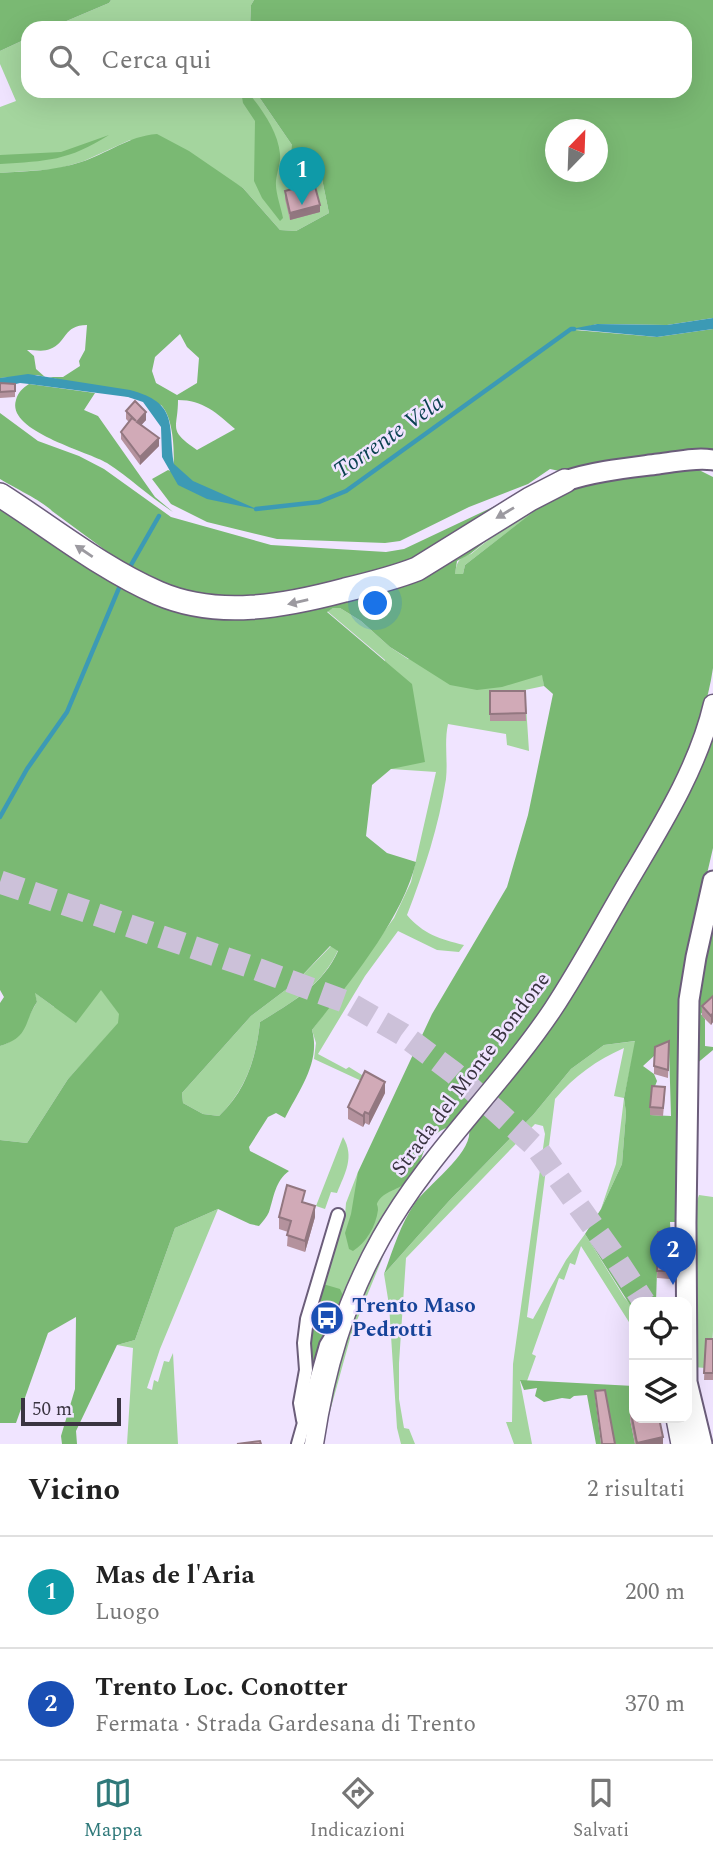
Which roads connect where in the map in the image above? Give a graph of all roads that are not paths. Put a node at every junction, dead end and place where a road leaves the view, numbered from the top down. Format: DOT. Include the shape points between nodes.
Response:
graph roads {
  1 [pos="713,460"];
  2 [pos="565,481"];
  3 [pos="0,495"];
  4 [pos="713,704"];
  5 [pos="713,881"];
  6 [pos="338,1215"];
  7 [pos="337,1332"];
  8 [pos="303,1420"];
  9 [pos="679,1423"];
  10 [pos="298,1444"];
  11 [pos="314,1444"];
  12 [pos="683,1444"];
  13 [pos="702,1444"];
  1 -- 2 [label="main road" via="638,467"];
  2 -- 3 [label="highway, one-way" via="399,576 290,604 255,608 220,607 161,594 130,580"];
  4 -- 7 [label="street, Strada del Monte Bondone" via="699,749 653,840 566,987 404,1201 381,1238"];
  5 -- 13 [label="main road" via="689,1000 687,1382"];
  6 -- 8 [label="street" via="307,1319 300,1403"];
  7 -- 8 [label="street" via="326,1345"];
  7 -- 11 [label="street, Strada del Monte Bondone"];
  8 -- 10 [label="street"];
  9 -- 12 [label="highway"];
}
